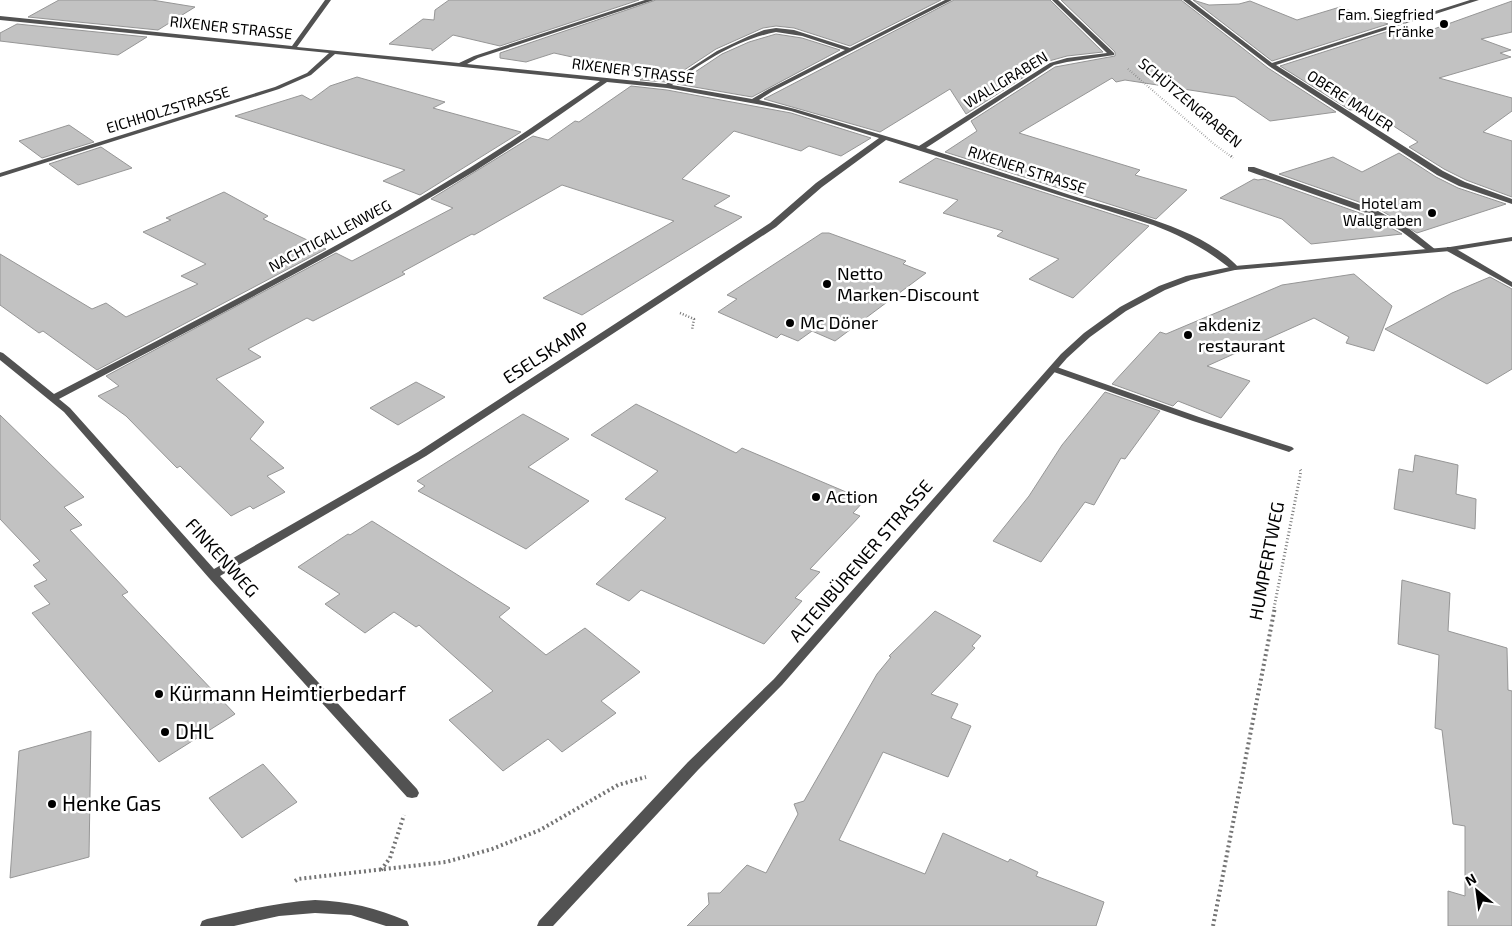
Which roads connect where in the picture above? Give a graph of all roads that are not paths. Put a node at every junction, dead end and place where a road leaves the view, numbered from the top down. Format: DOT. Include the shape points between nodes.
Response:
graph roads {
  1 [pos="328,0"];
  2 [pos="651,0"];
  3 [pos="949,0"];
  4 [pos="1055,0"];
  5 [pos="1186,0"];
  6 [pos="1476,0"];
  7 [pos="0,18"];
  8 [pos="294,47"];
  9 [pos="851,50"];
  10 [pos="335,51"];
  11 [pos="459,65"];
  12 [pos="1271,65"];
  13 [pos="607,80"];
  14 [pos="667,86"];
  15 [pos="752,102"];
  16 [pos="884,138"];
  17 [pos="921,148"];
  18 [pos="1251,168"];
  19 [pos="0,175"];
  20 [pos="1512,202"];
  21 [pos="1512,239"];
  22 [pos="1450,249"];
  23 [pos="1432,250"];
  24 [pos="1235,268"];
  25 [pos="1512,285"];
  26 [pos="0,355"];
  27 [pos="1054,369"];
  28 [pos="54,398"];
  29 [pos="1289,449"];
  30 [pos="213,575"];
  31 [pos="412,793"];
  32 [pos="207,926"];
  33 [pos="402,926"];
  34 [pos="544,926"];
  1 -- 8 [label="street"];
  2 -- 11 [label="street"];
  3 -- 9 [label="street"];
  4 -- 17 [label="street, WALLGRABEN" via="1112,54 1052,64"];
  5 -- 12 [label="street, OBERE MAUER"];
  6 -- 12 [label="street"];
  7 -- 8 [label="street, RIXENER STRASSE"];
  8 -- 10 [label="street, RIXENER STRASSE"];
  9 -- 14 [label="street" via="790,31 766,32 721,50"];
  9 -- 15 [label="street"];
  10 -- 11 [label="street, RIXENER STRASSE"];
  10 -- 19 [label="street, EICHHOLZSTRASSE" via="309,74 277,88"];
  11 -- 13 [label="street, RIXENER STRASSE"];
  12 -- 20 [label="street, OBERE MAUER" via="1440,174"];
  13 -- 14 [label="street, RIXENER STRASSE"];
  13 -- 28 [label="street, NACHTIGALLENWEG" via="414,206"];
  14 -- 15 [label="street, RIXENER STRASSE"];
  15 -- 16 [label="street, RIXENER STRASSE" via="791,110"];
  16 -- 17 [label="street, RIXENER STRASSE"];
  16 -- 30 [label="street, ESELSKAMP" via="819,185 773,225 422,454"];
  17 -- 24 [label="street, RIXENER STRASSE" via="1175,231 1210,248"];
  18 -- 23 [label="street, SCHÜTZENGRABEN" via="1375,213"];
  21 -- 22 [label="street, ALTENBÜRENER STRASSE"];
  22 -- 23 [label="street, ALTENBÜRENER STRASSE"];
  22 -- 25 [label="street"];
  23 -- 24 [label="street, ALTENBÜRENER STRASSE"];
  24 -- 27 [label="street, ALTENBÜRENER STRASSE" via="1189,278 1147,296 1086,335"];
  26 -- 28 [label="street, FINKENWEG"];
  27 -- 29 [label="street"];
  27 -- 34 [label="street, ALTENBÜRENER STRASSE" via="778,682 693,766"];
  28 -- 30 [label="street, FINKENWEG"];
  30 -- 31 [label="street, FINKENWEG"];
  32 -- 33 [label="street" via="295,908 321,906 350,908"];
}
